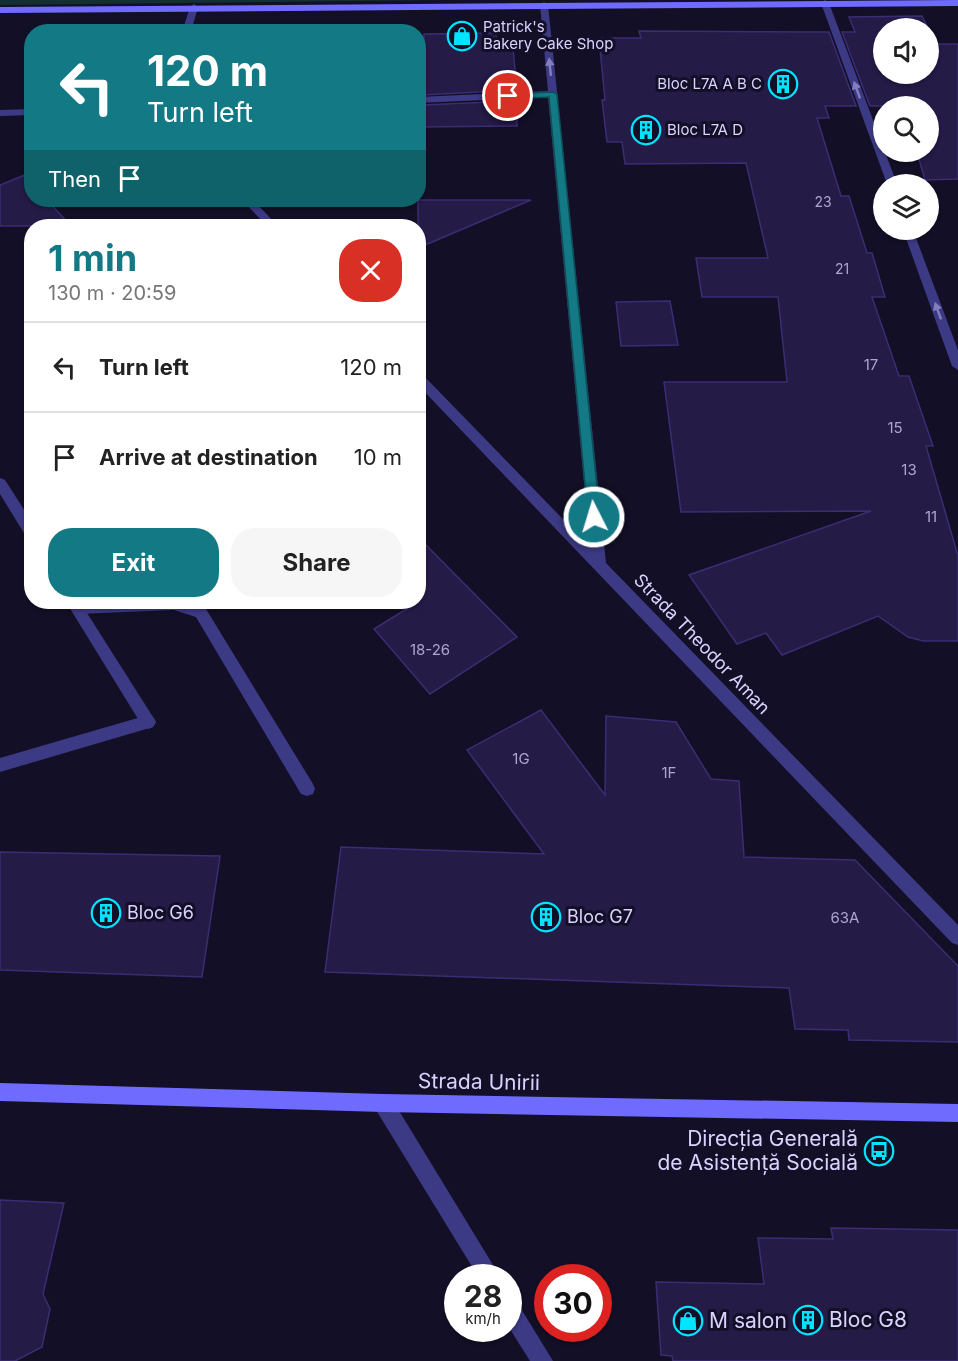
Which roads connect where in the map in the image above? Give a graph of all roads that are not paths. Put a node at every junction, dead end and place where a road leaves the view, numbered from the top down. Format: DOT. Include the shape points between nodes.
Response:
graph roads {
  1 [pos="825,3"];
  2 [pos="958,3"];
  3 [pos="544,5"];
  4 [pos="194,7"];
  5 [pos="0,10"];
  6 [pos="189,24"];
  7 [pos="553,94"];
  8 [pos="426,100"];
  9 [pos="24,112"];
  10 [pos="0,113"];
  11 [pos="888,174"];
  12 [pos="254,207"];
  13 [pos="266,219"];
  14 [pos="912,240"];
  15 [pos="958,366"];
  16 [pos="426,386"];
  17 [pos="0,483"];
  18 [pos="24,521"];
  19 [pos="599,564"];
  20 [pos="77,609"];
  21 [pos="189,609"];
  22 [pos="0,765"];
  23 [pos="307,789"];
  24 [pos="958,937"];
  25 [pos="0,1092"];
  26 [pos="382,1103"];
  27 [pos="958,1113"];
  28 [pos="482,1264"];
  29 [pos="522,1329"];
  30 [pos="542,1361"];
  1 -- 2 [label="main road"];
  1 -- 3 [label="main road"];
  11 -- 1 [label="street, one-way"];
  3 -- 4 [label="main road"];
  7 -- 3 [label="street, one-way"];
  4 -- 5 [label="main road"];
  4 -- 6 [label="street"];
  7 -- 8 [label="street"];
  7 -- 19 [label="street"];
  9 -- 10 [label="street"];
  12 -- 13 [label="street"];
  15 -- 14 [label="street, one-way"];
  16 -- 19 [label="street, Strada Theodor Aman"];
  17 -- 18 [label="street"];
  19 -- 24 [label="street, Strada Theodor Aman"];
  20 -- 22 [label="street" via="148,722"];
  21 -- 23 [label="street" via="201,613"];
  25 -- 26 [label="main road, Strada Unirii"];
  26 -- 27 [label="main road, Strada Unirii"];
  26 -- 28 [label="street"];
  29 -- 30 [label="street"];
}
